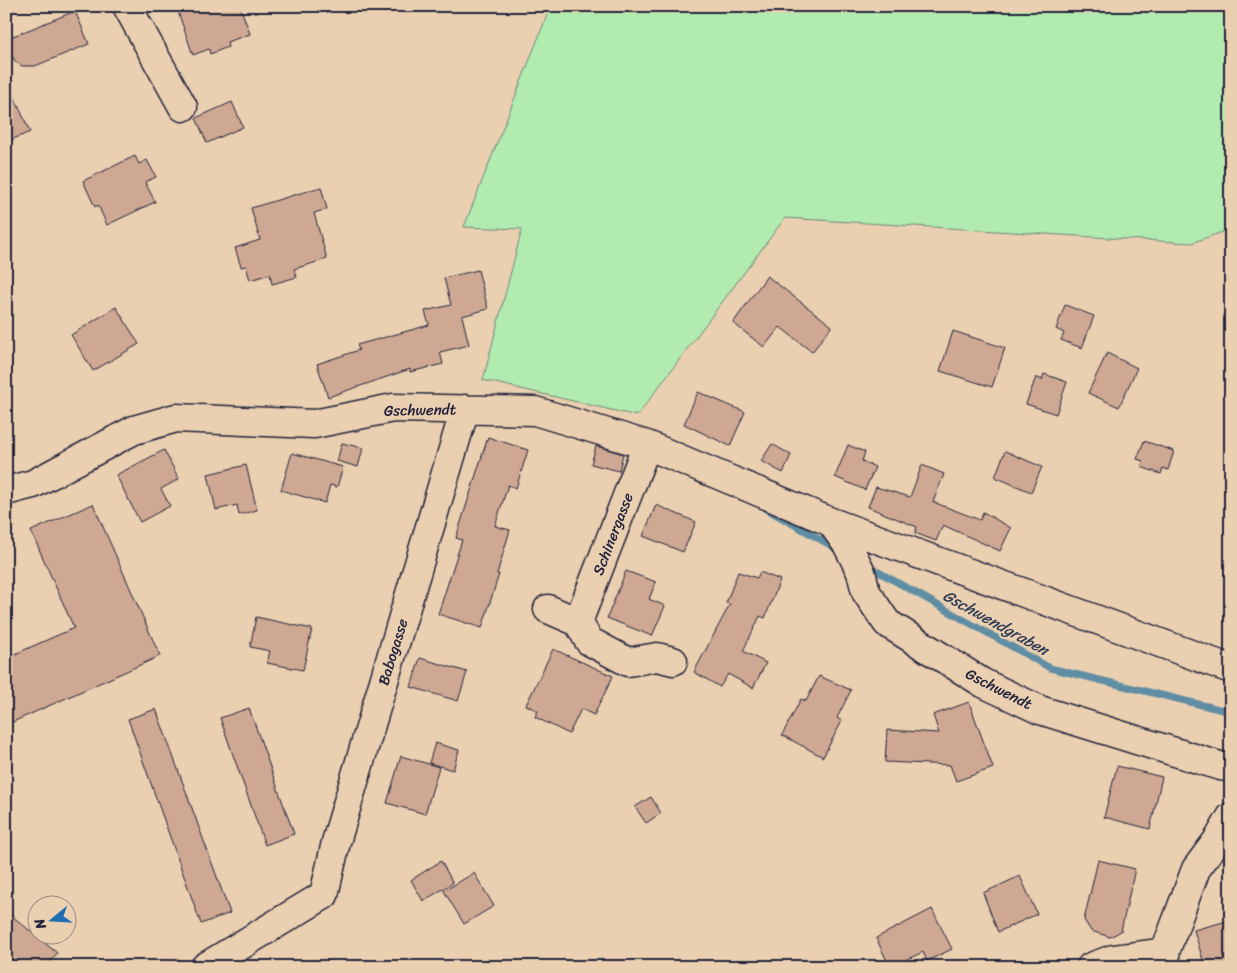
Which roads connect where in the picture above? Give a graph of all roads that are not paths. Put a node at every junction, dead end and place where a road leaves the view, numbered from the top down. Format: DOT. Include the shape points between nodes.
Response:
graph roads {
  1 [pos="127,6"];
  2 [pos="183,108"];
  3 [pos="465,409"];
  4 [pos="647,445"];
  5 [pos="6,491"];
  6 [pos="830,522"];
  7 [pos="548,609"];
  8 [pos="578,622"];
  9 [pos="673,661"];
  10 [pos="1231,668"];
  11 [pos="1227,771"];
  12 [pos="1231,817"];
  13 [pos="1165,960"];
  14 [pos="206,967"];
  15 [pos="1091,967"];
  1 -- 2 [label="street"];
  3 -- 4 [label="street, Gschwendt" via="535,411"];
  3 -- 5 [label="street, Gschwendt" via="393,408 314,424 176,418 134,430 33,484"];
  3 -- 14 [label="street, Babogasse" via="336,842 324,895"];
  4 -- 6 [label="street, Gschwendt"];
  4 -- 8 [label="street, Schinergasse"];
  6 -- 10 [label="street, Gschwendt"];
  6 -- 11 [label="street, Gschwendt" via="848,546 861,572 866,592 888,622 983,684 1040,710"];
  7 -- 8 [label="street"];
  8 -- 9 [label="street" via="589,641 628,662 657,657"];
  12 -- 13 [label="street" via="1196,869"];
  13 -- 15 [label="street" via="1113,959"];
}
